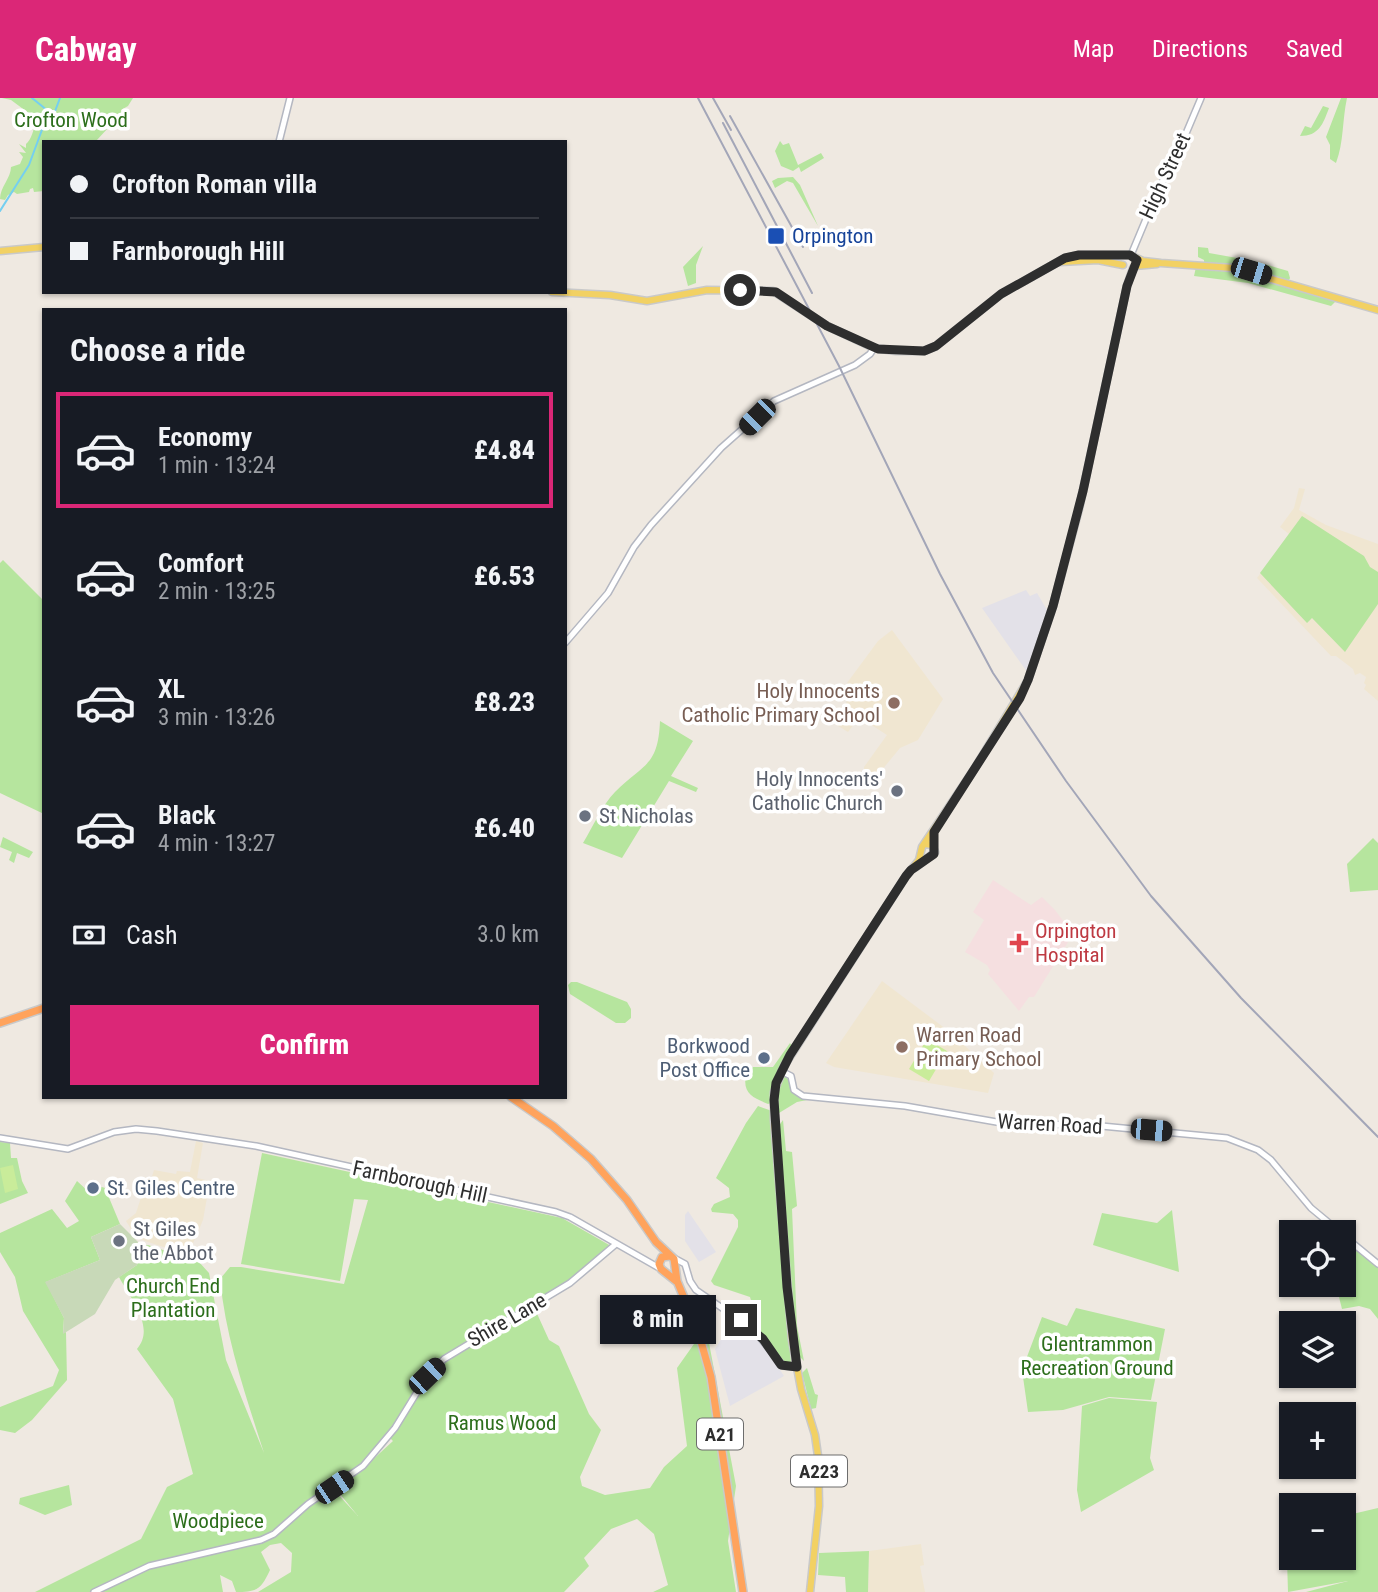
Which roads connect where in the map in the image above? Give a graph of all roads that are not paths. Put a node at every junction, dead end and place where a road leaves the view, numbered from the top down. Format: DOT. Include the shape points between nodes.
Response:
graph roads {
  1 [pos="290,98"];
  2 [pos="1201,98"];
  3 [pos="280,140"];
  4 [pos="42,247"];
  5 [pos="0,251"];
  6 [pos="1132,261"];
  7 [pos="1058,262"];
  8 [pos="1124,266"];
  9 [pos="1127,286"];
  10 [pos="567,293"];
  11 [pos="1378,310"];
  12 [pos="874,348"];
  13 [pos="567,641"];
  14 [pos="934,832"];
  15 [pos="925,844"];
  16 [pos="933,846"];
  17 [pos="921,852"];
  18 [pos="930,857"];
  19 [pos="911,870"];
  20 [pos="42,1008"];
  21 [pos="0,1023"];
  22 [pos="781,1071"];
  23 [pos="515,1099"];
  24 [pos="0,1138"];
  25 [pos="1325,1220"];
  26 [pos="656,1242"];
  27 [pos="616,1244"];
  28 [pos="1356,1246"];
  29 [pos="675,1261"];
  30 [pos="1378,1264"];
  31 [pos="662,1265"];
  32 [pos="677,1281"];
  33 [pos="797,1367"];
  34 [pos="94,1592"];
  35 [pos="743,1592"];
  36 [pos="810,1592"];
  1 -- 3 [label="street"];
  2 -- 6 [label="street, High Street" via="1159,188"];
  4 -- 5 [label="main road"];
  6 -- 7 [label="main road" via="1076,255"];
  6 -- 8 [label="main road"];
  6 -- 9 [label="main road"];
  6 -- 11 [label="main road" via="1251,271"];
  7 -- 8 [label="main road" via="1103,260"];
  7 -- 12 [label="main road" via="1001,294 932,349"];
  8 -- 9 [label="main road"];
  9 -- 14 [label="main road, A223" via="1085,483 1023,692"];
  10 -- 12 [label="main road" via="646,301 716,289 773,291 827,326"];
  12 -- 13 [label="street" via="855,365 774,401 722,448 651,525 608,593"];
  14 -- 15 [label="main road, A223"];
  14 -- 16 [label="main road, A223"];
  15 -- 16 [label="main road"];
  15 -- 17 [label="main road, A223"];
  16 -- 18 [label="main road, A223"];
  17 -- 18 [label="main road"];
  17 -- 19 [label="main road, A223"];
  18 -- 19 [label="main road, A223"];
  19 -- 22 [label="main road, A223"];
  20 -- 21 [label="highway"];
  22 -- 25 [label="street, Warren Road" via="790,1075 792,1088 803,1096 905,1106 1007,1124 1091,1125 1227,1138 1272,1160"];
  22 -- 33 [label="main road, A223" via="774,1092 774,1120"];
  23 -- 26 [label="highway" via="591,1159"];
  24 -- 27 [label="street, Farnborough Hill" via="65,1149 104,1135 144,1129 256,1146 535,1207 567,1216"];
  26 -- 29 [label="highway"];
  26 -- 31 [label="highway"];
  27 -- 31 [label="street, Farnborough Hill"];
  27 -- 34 [label="street, Shire Lane" via="570,1283 444,1359 427,1376 371,1458 274,1534 149,1566"];
  28 -- 30 [label="street"];
  29 -- 31 [label="highway"];
  29 -- 31 [label="highway" via="665,1256"];
  29 -- 32 [label="highway, A21"];
  29 -- 33 [label="street" via="687,1267 698,1292 754,1330 781,1365"];
  31 -- 32 [label="highway, A21"];
  32 -- 35 [label="highway, A21" via="711,1377"];
  33 -- 36 [label="main road, A223" via="818,1463 819,1506"];
}
